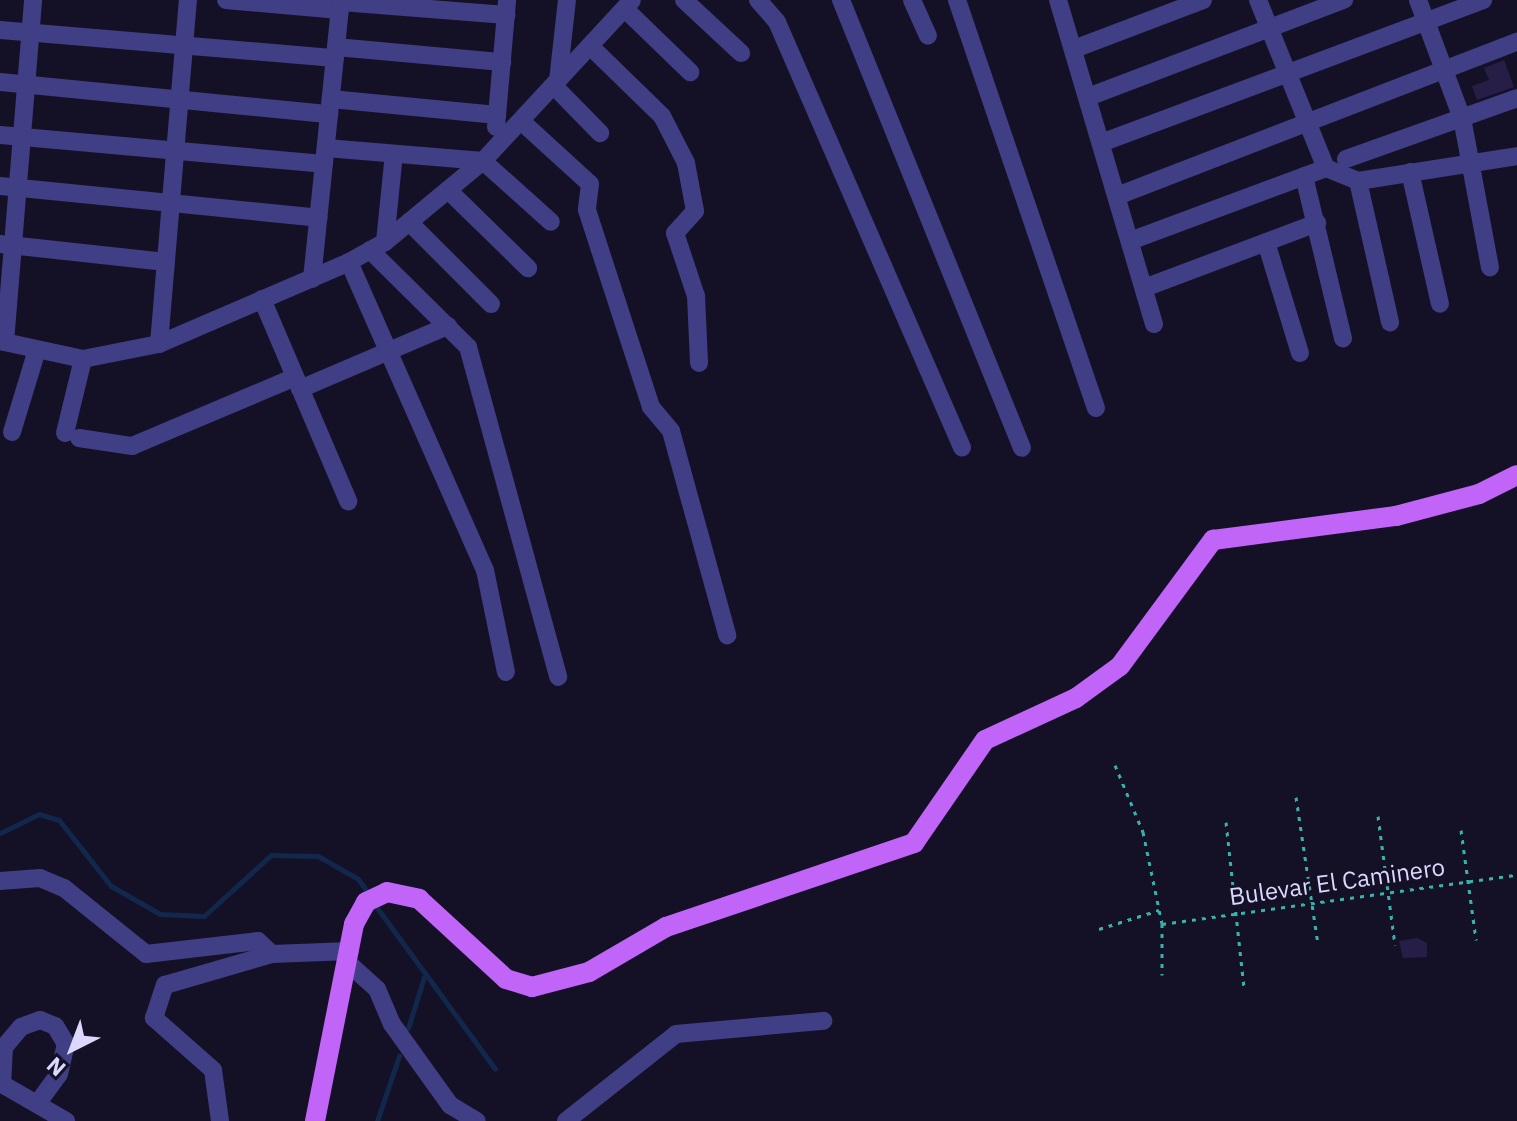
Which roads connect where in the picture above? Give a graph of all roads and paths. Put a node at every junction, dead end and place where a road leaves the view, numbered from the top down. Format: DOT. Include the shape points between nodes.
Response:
graph roads {
  1 [pos="33,0"];
  2 [pos="188,0"];
  3 [pos="226,0"];
  4 [pos="567,0"];
  5 [pos="684,0"];
  6 [pos="758,0"];
  7 [pos="841,0"];
  8 [pos="912,0"];
  9 [pos="957,0"];
  10 [pos="1203,0"];
  11 [pos="1258,0"];
  12 [pos="1344,0"];
  13 [pos="1418,0"];
  14 [pos="1483,0"];
  15 [pos="1060,1"];
  16 [pos="341,4"];
  17 [pos="628,4"];
  18 [pos="506,8"];
  19 [pos="1426,21"];
  20 [pos="1268,28"];
  21 [pos="0,30"];
  22 [pos="30,33"];
  23 [pos="928,36"];
  24 [pos="1517,42"];
  25 [pos="184,46"];
  26 [pos="590,46"];
  27 [pos="1074,49"];
  28 [pos="336,53"];
  29 [pos="741,53"];
  30 [pos="502,62"];
  31 [pos="1444,70"];
  32 [pos="690,72"];
  33 [pos="1286,74"];
  34 [pos="0,82"];
  35 [pos="556,83"];
  36 [pos="26,84"];
  37 [pos="1088,97"];
  38 [pos="1517,98"];
  39 [pos="180,100"];
  40 [pos="330,107"];
  41 [pos="497,115"];
  42 [pos="1462,118"];
  43 [pos="521,121"];
  44 [pos="1305,124"];
  45 [pos="600,133"];
  46 [pos="0,135"];
  47 [pos="22,137"];
  48 [pos="1101,143"];
  49 [pos="175,151"];
  50 [pos="394,154"];
  51 [pos="325,156"];
  52 [pos="489,156"];
  53 [pos="1517,156"];
  54 [pos="1346,159"];
  55 [pos="1472,162"];
  56 [pos="1326,168"];
  57 [pos="1410,172"];
  58 [pos="1304,176"];
  59 [pos="1358,181"];
  60 [pos="9,186"];
  61 [pos="448,190"];
  62 [pos="1117,196"];
  63 [pos="171,203"];
  64 [pos="318,218"];
  65 [pos="409,222"];
  66 [pos="551,222"];
  67 [pos="1317,223"];
  68 [pos="1130,241"];
  69 [pos="1266,242"];
  70 [pos="6,244"];
  71 [pos="377,246"];
  72 [pos="166,262"];
  73 [pos="349,262"];
  74 [pos="1490,267"];
  75 [pos="528,268"];
  76 [pos="312,279"];
  77 [pos="1144,288"];
  78 [pos="262,299"];
  79 [pos="491,304"];
  80 [pos="1440,304"];
  81 [pos="1390,322"];
  82 [pos="1154,324"];
  83 [pos="448,326"];
  84 [pos="1343,338"];
  85 [pos="2,342"];
  86 [pos="159,344"];
  87 [pos="36,353"];
  88 [pos="1300,353"];
  89 [pos="389,355"];
  90 [pos="83,359"];
  91 [pos="699,363"];
  92 [pos="298,383"];
  93 [pos="1096,408"];
  94 [pos="12,432"];
  95 [pos="962,447"];
  96 [pos="1022,448"];
  97 [pos="1517,475"];
  98 [pos="348,501"];
  99 [pos="727,635"];
  100 [pos="506,672"];
  101 [pos="558,677"];
  102 [pos="1115,765"];
  103 [pos="1296,797"];
  104 [pos="1378,816"];
  105 [pos="1226,822"];
  106 [pos="1461,830"];
  107 [pos="1517,875"];
  108 [pos="0,881"];
  109 [pos="1468,883"];
  110 [pos="1391,897"];
  111 [pos="1313,905"];
  112 [pos="1159,910"];
  113 [pos="1237,914"];
  114 [pos="1162,924"];
  115 [pos="1099,929"];
  116 [pos="1476,940"];
  117 [pos="1318,945"];
  118 [pos="1395,945"];
  119 [pos="272,954"];
  120 [pos="349,957"];
  121 [pos="1162,975"];
  122 [pos="1244,988"];
  123 [pos="823,1021"];
  124 [pos="40,1100"];
  125 [pos="6,1102"];
  126 [pos="447,1113"];
  127 [pos="66,1121"];
  128 [pos="220,1121"];
  129 [pos="315,1121"];
  130 [pos="477,1121"];
  131 [pos="566,1121"];
  1 -- 22 [label="street"];
  2 -- 25 [label="street"];
  3 -- 16 [label="street"];
  4 -- 35 [label="street"];
  5 -- 29 [label="street"];
  6 -- 95 [label="street" via="777,22"];
  7 -- 96 [label="street"];
  8 -- 23 [label="street"];
  9 -- 93 [label="street"];
  10 -- 27 [label="street"];
  11 -- 20 [label="street"];
  12 -- 20 [label="street"];
  13 -- 19 [label="street"];
  14 -- 19 [label="street"];
  15 -- 27 [label="street"];
  16 -- 18 [label="street"];
  16 -- 28 [label="street"];
  17 -- 26 [label="street"];
  17 -- 32 [label="street"];
  18 -- 30 [label="street"];
  19 -- 31 [label="street"];
  19 -- 33 [label="street"];
  20 -- 33 [label="street"];
  20 -- 37 [label="street"];
  21 -- 22 [label="street"];
  22 -- 25 [label="street"];
  22 -- 36 [label="street"];
  24 -- 31 [label="street"];
  25 -- 28 [label="street"];
  25 -- 39 [label="street"];
  26 -- 35 [label="street"];
  26 -- 91 [label="street" via="662,116 686,163 695,211 675,240 696,296"];
  27 -- 37 [label="street"];
  28 -- 30 [label="street"];
  28 -- 40 [label="street"];
  30 -- 41 [label="street"];
  31 -- 42 [label="street"];
  31 -- 44 [label="street"];
  33 -- 44 [label="street"];
  33 -- 48 [label="street"];
  34 -- 36 [label="street"];
  35 -- 43 [label="street"];
  35 -- 45 [label="street"];
  36 -- 39 [label="street"];
  36 -- 47 [label="street"];
  37 -- 48 [label="street"];
  38 -- 42 [label="street"];
  39 -- 40 [label="street"];
  39 -- 49 [label="street"];
  40 -- 41 [label="street"];
  40 -- 51 [label="street"];
  41 -- 52 [label="street"];
  42 -- 54 [label="street"];
  42 -- 55 [label="street"];
  43 -- 52 [label="street"];
  43 -- 99 [label="street" via="590,184 587,210 651,407 671,431"];
  44 -- 56 [label="street"];
  44 -- 62 [label="street"];
  46 -- 47 [label="street"];
  47 -- 49 [label="street"];
  47 -- 60 [label="street"];
  48 -- 62 [label="street"];
  49 -- 51 [label="street"];
  49 -- 63 [label="street"];
  50 -- 51 [label="street"];
  50 -- 52 [label="street"];
  50 -- 71 [label="street"];
  51 -- 64 [label="street"];
  52 -- 61 [label="street"];
  52 -- 66 [label="street"];
  53 -- 55 [label="street"];
  55 -- 57 [label="street"];
  55 -- 74 [label="street"];
  56 -- 58 [label="street"];
  56 -- 59 [label="street"];
  57 -- 59 [label="street"];
  57 -- 80 [label="street"];
  58 -- 67 [label="street"];
  58 -- 68 [label="street"];
  59 -- 81 [label="street"];
  60 -- 63 [label="street"];
  60 -- 70 [label="street"];
  61 -- 65 [label="street"];
  61 -- 75 [label="street"];
  62 -- 68 [label="street"];
  63 -- 64 [label="street"];
  63 -- 72 [label="street"];
  64 -- 76 [label="street"];
  65 -- 71 [label="street"];
  65 -- 79 [label="street"];
  67 -- 69 [label="street"];
  67 -- 84 [label="street"];
  68 -- 77 [label="street"];
  69 -- 77 [label="street"];
  69 -- 88 [label="street"];
  70 -- 72 [label="street"];
  70 -- 85 [label="street"];
  71 -- 73 [label="street"];
  71 -- 83 [label="street"];
  72 -- 86 [label="street"];
  73 -- 76 [label="street"];
  73 -- 89 [label="street"];
  76 -- 78 [label="street"];
  77 -- 82 [label="street"];
  78 -- 86 [label="street"];
  78 -- 92 [label="street"];
  83 -- 89 [label="street"];
  83 -- 101 [label="street" via="468,347"];
  85 -- 87 [label="street"];
  86 -- 90 [label="street"];
  87 -- 90 [label="street"];
  87 -- 94 [label="street"];
  89 -- 92 [label="street"];
  89 -- 100 [label="street" via="485,570"];
  90 -- 92 [label="street" via="72,435 132,446"];
  92 -- 98 [label="street"];
  97 -- 120 [label="main road" via="1479,494 1396,516 1213,540 1120,666 1076,698 985,740 914,843 666,927 589,972 532,987 506,979 442,914 411,895 387,892 366,902"];
  102 -- 112 [label="path" via="1143,832"];
  103 -- 111 [label="path"];
  104 -- 110 [label="path"];
  105 -- 113 [label="path"];
  106 -- 109 [label="path"];
  107 -- 109 [label="path, Bulevar El Caminero"];
  108 -- 119 [label="street" via="40,878 64,888 146,954 258,941"];
  109 -- 110 [label="path, Bulevar El Caminero"];
  109 -- 116 [label="path"];
  110 -- 111 [label="path, Bulevar El Caminero"];
  110 -- 118 [label="path"];
  111 -- 113 [label="path, Bulevar El Caminero"];
  111 -- 117 [label="path"];
  112 -- 114 [label="path"];
  112 -- 115 [label="path"];
  113 -- 114 [label="path, Bulevar El Caminero"];
  113 -- 122 [label="path"];
  114 -- 121 [label="path"];
  119 -- 120 [label="street"];
  119 -- 128 [label="street" via="165,985 154,1002 154,1018 213,1070"];
  120 -- 126 [label="street" via="377,989 392,1024"];
  120 -- 129 [label="main road"];
  123 -- 131 [label="street" via="676,1034"];
  124 -- 125 [label="street"];
  124 -- 125 [label="street" via="59,1074 66,1044 55,1026 40,1020 21,1027 4,1047"];
  124 -- 127 [label="street"];
  126 -- 130 [label="street"];
}
